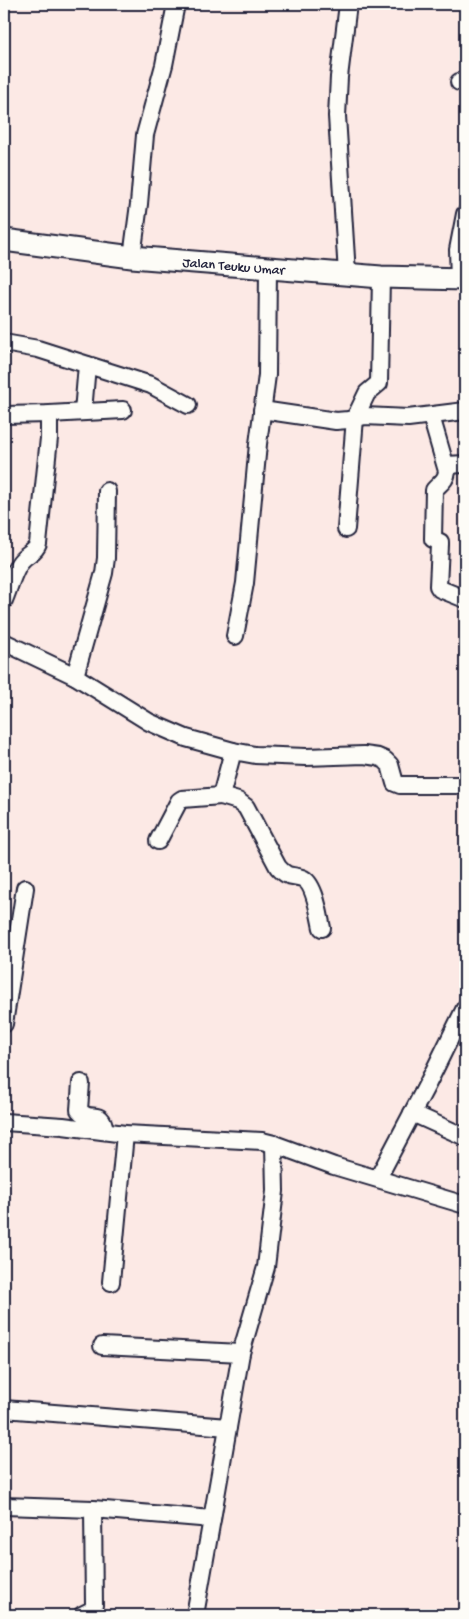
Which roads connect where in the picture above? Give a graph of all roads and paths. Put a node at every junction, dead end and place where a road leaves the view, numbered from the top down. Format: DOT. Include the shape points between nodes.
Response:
graph roads {
  1 [pos="176,4"];
  2 [pos="348,4"];
  3 [pos="465,214"];
  4 [pos="4,240"];
  5 [pos="132,257"];
  6 [pos="268,269"];
  7 [pos="347,274"];
  8 [pos="381,277"];
  9 [pos="462,279"];
  10 [pos="4,343"];
  11 [pos="87,365"];
  12 [pos="188,406"];
  13 [pos="123,410"];
  14 [pos="262,410"];
  15 [pos="465,411"];
  16 [pos="83,412"];
  17 [pos="50,414"];
  18 [pos="4,415"];
  19 [pos="431,416"];
  20 [pos="355,418"];
  21 [pos="465,464"];
  22 [pos="446,466"];
  23 [pos="107,491"];
  24 [pos="346,529"];
  25 [pos="465,599"];
  26 [pos="4,600"];
  27 [pos="235,636"];
  28 [pos="4,642"];
  29 [pos="74,676"];
  30 [pos="233,752"];
  31 [pos="465,785"];
  32 [pos="221,796"];
  33 [pos="158,840"];
  34 [pos="25,888"];
  35 [pos="322,928"];
  36 [pos="465,1008"];
  37 [pos="4,1024"];
  38 [pos="81,1083"];
  39 [pos="412,1113"];
  40 [pos="4,1122"];
  41 [pos="105,1131"];
  42 [pos="125,1134"];
  43 [pos="465,1137"];
  44 [pos="274,1144"];
  45 [pos="378,1178"];
  46 [pos="465,1205"];
  47 [pos="111,1282"];
  48 [pos="102,1346"];
  49 [pos="241,1353"];
  50 [pos="4,1409"];
  51 [pos="228,1426"];
  52 [pos="4,1506"];
  53 [pos="93,1509"];
  54 [pos="212,1519"];
  55 [pos="82,1615"];
  56 [pos="195,1615"];
  1 -- 5 [label="street" via="145,136"];
  2 -- 7 [label="street" via="337,116"];
  3 -- 9 [label="street" via="458,250"];
  4 -- 5 [label="main road, Jalan Teuku Umar"];
  5 -- 6 [label="main road, Jalan Teuku Umar"];
  6 -- 7 [label="main road, Jalan Teuku Umar"];
  6 -- 14 [label="street" via="267,374"];
  7 -- 8 [label="main road, Jalan Teuku Umar"];
  8 -- 9 [label="main road, Jalan Teuku Umar"];
  8 -- 20 [label="street" via="379,383 367,394"];
  10 -- 11 [label="street" via="38,349"];
  11 -- 12 [label="street" via="151,385"];
  11 -- 16 [label="street"];
  13 -- 16 [label="street"];
  14 -- 20 [label="street" via="330,420"];
  14 -- 27 [label="street" via="246,583"];
  15 -- 19 [label="street"];
  16 -- 17 [label="street"];
  17 -- 18 [label="street"];
  17 -- 26 [label="street" via="38,544 32,554 21,560"];
  19 -- 20 [label="street" via="373,415"];
  19 -- 22 [label="street"];
  20 -- 24 [label="street"];
  21 -- 22 [label="street"];
  22 -- 25 [label="street" via="447,478 434,490 433,539 440,542 438,586"];
  23 -- 29 [label="street" via="104,573"];
  28 -- 29 [label="street"];
  29 -- 30 [label="street" via="149,722 186,738"];
  30 -- 31 [label="street" via="306,758 364,755 385,760 390,765 395,783 400,785"];
  30 -- 32 [label="street"];
  32 -- 33 [label="street" via="179,801"];
  32 -- 35 [label="street" via="246,807 282,871 308,882"];
  34 -- 37 [label="street"];
  36 -- 39 [label="street"];
  38 -- 41 [label="street" via="79,1110 84,1115 104,1120"];
  39 -- 43 [label="street"];
  39 -- 45 [label="street"];
  40 -- 41 [label="street"];
  41 -- 42 [label="street"];
  42 -- 44 [label="street" via="243,1139"];
  42 -- 47 [label="street"];
  44 -- 45 [label="street"];
  44 -- 49 [label="street" via="275,1191 266,1267"];
  45 -- 46 [label="street"];
  48 -- 49 [label="street"];
  49 -- 51 [label="street"];
  50 -- 51 [label="street"];
  51 -- 54 [label="street"];
  52 -- 53 [label="street"];
  53 -- 54 [label="street"];
  53 -- 55 [label="street" via="94,1605 92,1610"];
  54 -- 56 [label="street"];
}
